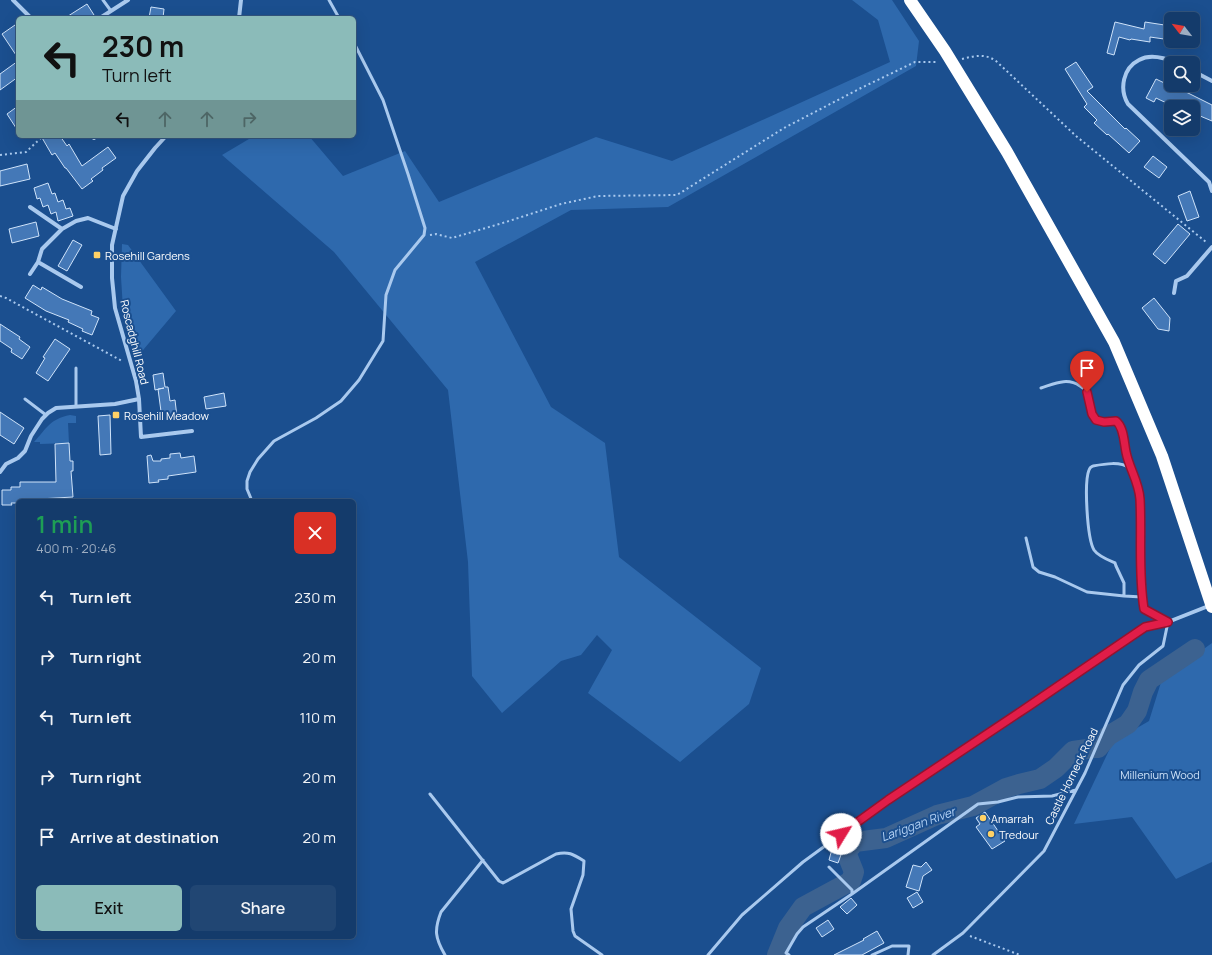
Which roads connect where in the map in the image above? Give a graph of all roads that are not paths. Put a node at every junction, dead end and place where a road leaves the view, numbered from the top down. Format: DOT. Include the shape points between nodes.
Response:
graph roads {
  1 [pos="13,0"];
  2 [pos="103,0"];
  3 [pos="128,0"];
  4 [pos="241,0"];
  5 [pos="329,0"];
  6 [pos="910,0"];
  7 [pos="111,11"];
  8 [pos="29,16"];
  9 [pos="103,16"];
  10 [pos="239,16"];
  11 [pos="338,16"];
  12 [pos="356,47"];
  13 [pos="1164,59"];
  14 [pos="1200,75"];
  15 [pos="1212,81"];
  16 [pos="164,138"];
  17 [pos="1212,191"];
  18 [pos="30,207"];
  19 [pos="62,229"];
  20 [pos="116,229"];
  21 [pos="1212,247"];
  22 [pos="38,262"];
  23 [pos="30,274"];
  24 [pos="81,287"];
  25 [pos="1174,293"];
  26 [pos="76,368"];
  27 [pos="1041,388"];
  28 [pos="25,399"];
  29 [pos="140,400"];
  30 [pos="76,406"];
  31 [pos="46,415"];
  32 [pos="192,431"];
  33 [pos="1130,469"];
  34 [pos="0,472"];
  35 [pos="251,499"];
  36 [pos="1026,538"];
  37 [pos="1124,596"];
  38 [pos="1142,597"];
  39 [pos="1212,606"];
  40 [pos="1168,622"];
  41 [pos="1076,790"];
  42 [pos="430,794"];
  43 [pos="483,860"];
  44 [pos="829,867"];
  45 [pos="852,892"];
  46 [pos="445,955"];
  47 [pos="602,955"];
  48 [pos="708,955"];
  49 [pos="789,955"];
  50 [pos="872,955"];
  51 [pos="908,955"];
  52 [pos="932,955"];
  1 -- 8 [label="street"];
  2 -- 7 [label="lane"];
  3 -- 7 [label="street"];
  4 -- 10 [label="street"];
  5 -- 11 [label="lane"];
  6 -- 39 [label="highway" via="1007,152 1114,342 1162,456"];
  7 -- 9 [label="street"];
  12 -- 35 [label="lane" via="383,100 425,228 424,235 395,270 386,295 383,341 359,380 341,401 274,441 250,472 247,489"];
  13 -- 17 [label="street" via="1156,57 1139,60 1128,70 1123,83 1124,97 1128,104 1209,182"];
  14 -- 15 [label="street"];
  16 -- 20 [label="street, Roscadghill Road" via="137,171 123,196"];
  18 -- 19 [label="street"];
  19 -- 20 [label="street" via="88,218"];
  19 -- 22 [label="street" via="42,249"];
  20 -- 29 [label="street, Roscadghill Road" via="112,245 115,308"];
  21 -- 25 [label="street" via="1187,276 1176,282"];
  22 -- 23 [label="street"];
  22 -- 24 [label="street"];
  26 -- 30 [label="lane"];
  27 -- 33 [label="lane" via="1065,381 1084,388 1096,420 1114,420 1119,423"];
  28 -- 31 [label="lane"];
  29 -- 30 [label="street"];
  29 -- 32 [label="street, Roscadghill Road" via="141,437"];
  30 -- 31 [label="street" via="56,408"];
  31 -- 34 [label="street" via="31,436 25,451 6,464"];
  33 -- 37 [label="lane" via="1122,464 1098,465 1091,467 1088,477 1087,521 1094,551 1116,566 1124,583"];
  33 -- 38 [label="lane" via="1135,477 1140,498"];
  36 -- 37 [label="lane" via="1033,567 1039,572 1087,592"];
  37 -- 38 [label="lane"];
  38 -- 40 [label="lane" via="1144,609"];
  39 -- 40 [label="street"];
  40 -- 41 [label="lane, Castle Horneck Road" via="1163,646 1139,665 1123,685"];
  40 -- 48 [label="lane" via="1145,627 888,800 812,855 742,915"];
  41 -- 45 [label="lane" via="1052,796 1018,797 978,804"];
  41 -- 52 [label="lane, Castle Horneck Road" via="1044,851 963,933"];
  42 -- 43 [label="lane"];
  43 -- 46 [label="lane" via="441,912 436,932 438,943"];
  43 -- 47 [label="lane" via="503,883 556,854 565,852 584,861 583,875 571,909 573,931 575,936"];
  44 -- 45 [label="lane"];
  45 -- 49 [label="lane" via="803,927 786,953"];
  50 -- 51 [label="lane" via="892,946 909,946"];
}
